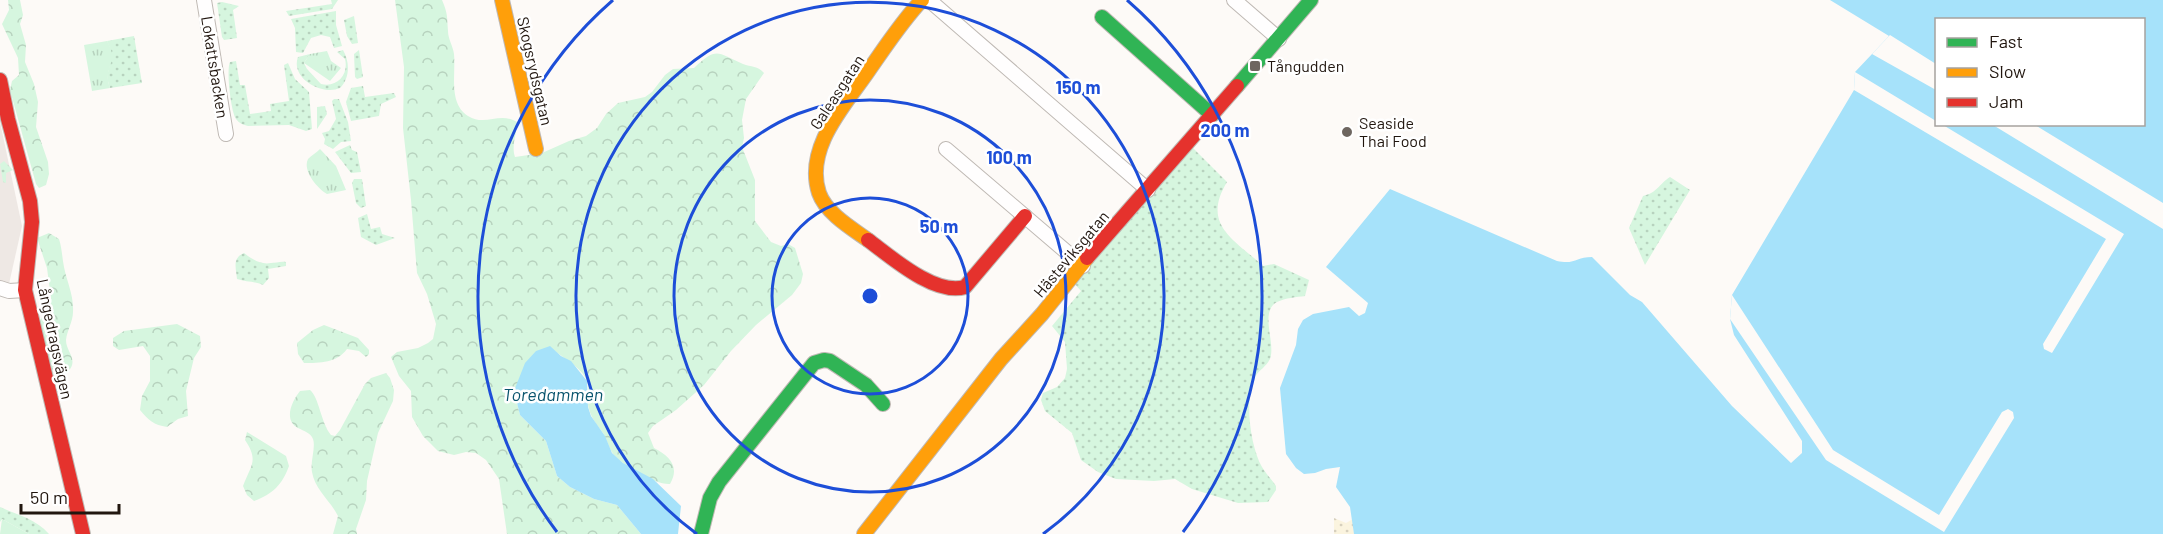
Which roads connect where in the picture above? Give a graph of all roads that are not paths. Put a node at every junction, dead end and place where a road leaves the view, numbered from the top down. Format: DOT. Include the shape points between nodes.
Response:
graph roads {
  1 [pos="204,0"];
  2 [pos="502,0"];
  3 [pos="922,0"];
  4 [pos="929,0"];
  5 [pos="1234,0"];
  6 [pos="1311,0"];
  7 [pos="1102,17"];
  8 [pos="1278,39"];
  9 [pos="0,80"];
  10 [pos="1212,115"];
  11 [pos="226,134"];
  12 [pos="536,149"];
  13 [pos="946,149"];
  14 [pos="1148,190"];
  15 [pos="1025,216"];
  16 [pos="1083,266"];
  17 [pos="0,288"];
  18 [pos="25,290"];
  19 [pos="883,404"];
  20 [pos="83,534"];
  21 [pos="701,534"];
  22 [pos="864,534"];
  1 -- 11 [label="street, Lokattsbacken"];
  2 -- 12 [label="street, Skogsrydsgatan"];
  3 -- 15 [label="street, Galeasgatan" via="845,103 827,134 818,159 822,199 838,217 899,262 951,291 965,287"];
  4 -- 14 [label="street"];
  5 -- 8 [label="street"];
  6 -- 8 [label="street, Hästeviksgatan"];
  7 -- 10 [label="street"];
  8 -- 10 [label="street, Hästeviksgatan"];
  9 -- 18 [label="street, Långedragsvägen" via="30,201 32,222"];
  10 -- 14 [label="street, Hästeviksgatan"];
  13 -- 15 [label="street"];
  14 -- 16 [label="street, Hästeviksgatan"];
  15 -- 16 [label="street"];
  16 -- 22 [label="street, Hästeviksgatan" via="1001,359"];
  17 -- 18 [label="street"];
  18 -- 20 [label="street, Långedragsvägen"];
  19 -- 21 [label="street" via="867,386 830,361 814,363 719,482 710,498"];
}
